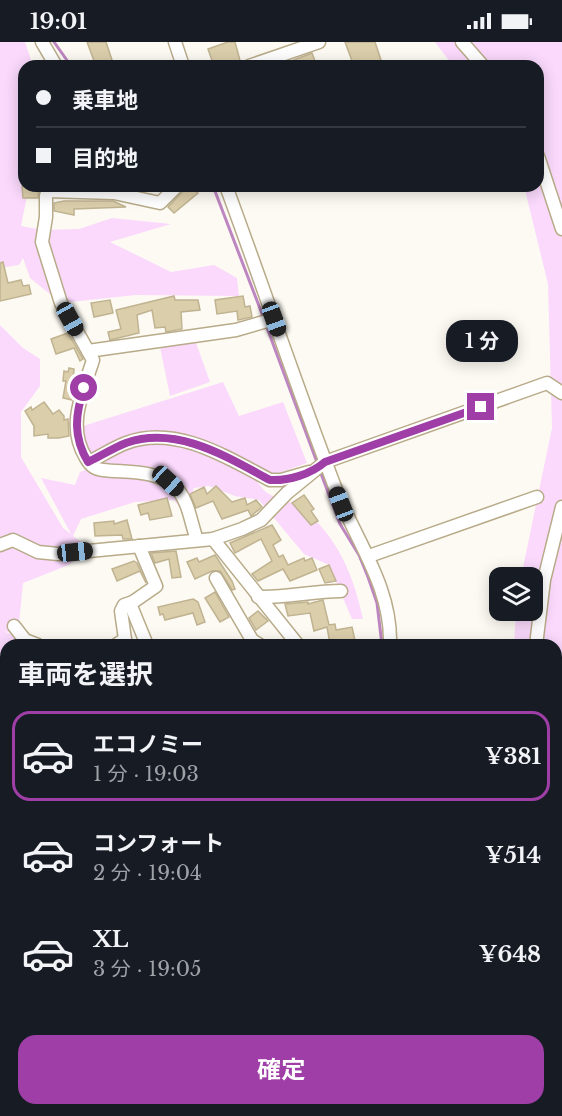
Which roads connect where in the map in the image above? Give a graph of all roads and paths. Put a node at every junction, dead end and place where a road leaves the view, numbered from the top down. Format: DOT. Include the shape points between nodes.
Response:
graph roads {
  1 [pos="42,42"];
  2 [pos="175,42"];
  3 [pos="320,42"];
  4 [pos="462,42"];
  5 [pos="52,60"];
  6 [pos="181,60"];
  7 [pos="267,60"];
  8 [pos="478,60"];
  9 [pos="544,174"];
  10 [pos="48,192"];
  11 [pos="98,192"];
  12 [pos="171,192"];
  13 [pos="228,192"];
  14 [pos="562,229"];
  15 [pos="274,319"];
  16 [pos="88,351"];
  17 [pos="562,393"];
  18 [pos="88,462"];
  19 [pos="325,462"];
  20 [pos="315,470"];
  21 [pos="537,496"];
  22 [pos="562,507"];
  23 [pos="213,539"];
  24 [pos="197,540"];
  25 [pos="0,545"];
  26 [pos="139,546"];
  27 [pos="369,556"];
  28 [pos="216,578"];
  29 [pos="341,591"];
  30 [pos="258,597"];
  31 [pos="133,602"];
  32 [pos="14,626"];
  33 [pos="26,639"];
  34 [pos="125,639"];
  35 [pos="145,639"];
  36 [pos="251,639"];
  37 [pos="293,639"];
  38 [pos="389,639"];
  39 [pos="537,639"];
  1 -- 5 [label="street"];
  2 -- 6 [label="street"];
  3 -- 7 [label="street"];
  4 -- 8 [label="street"];
  9 -- 14 [label="street"];
  10 -- 16 [label="street" via="42,242 61,303"];
  11 -- 12 [label="street" via="160,203"];
  13 -- 15 [label="street"];
  15 -- 16 [label="street" via="236,330"];
  15 -- 19 [label="street"];
  16 -- 18 [label="street" via="93,360 76,422 81,450"];
  17 -- 19 [label="street" via="548,383"];
  18 -- 20 [label="street" via="127,443 169,440 203,446 270,480"];
  18 -- 24 [label="street" via="100,470 131,471 168,481 184,500"];
  19 -- 20 [label="street"];
  19 -- 27 [label="street" via="341,504"];
  20 -- 23 [label="street" via="261,520"];
  21 -- 27 [label="street"];
  22 -- 39 [label="street" via="544,580"];
  23 -- 24 [label="street"];
  23 -- 30 [label="street"];
  24 -- 26 [label="street"];
  25 -- 26 [label="street" via="13,540 38,552 58,554"];
  26 -- 31 [label="street" via="156,586"];
  27 -- 38 [label="street" via="387,611"];
  28 -- 36 [label="street"];
  29 -- 30 [label="street"];
  30 -- 37 [label="street"];
  31 -- 34 [label="street" via="121,611"];
  31 -- 35 [label="street"];
  32 -- 33 [label="street"];
}
